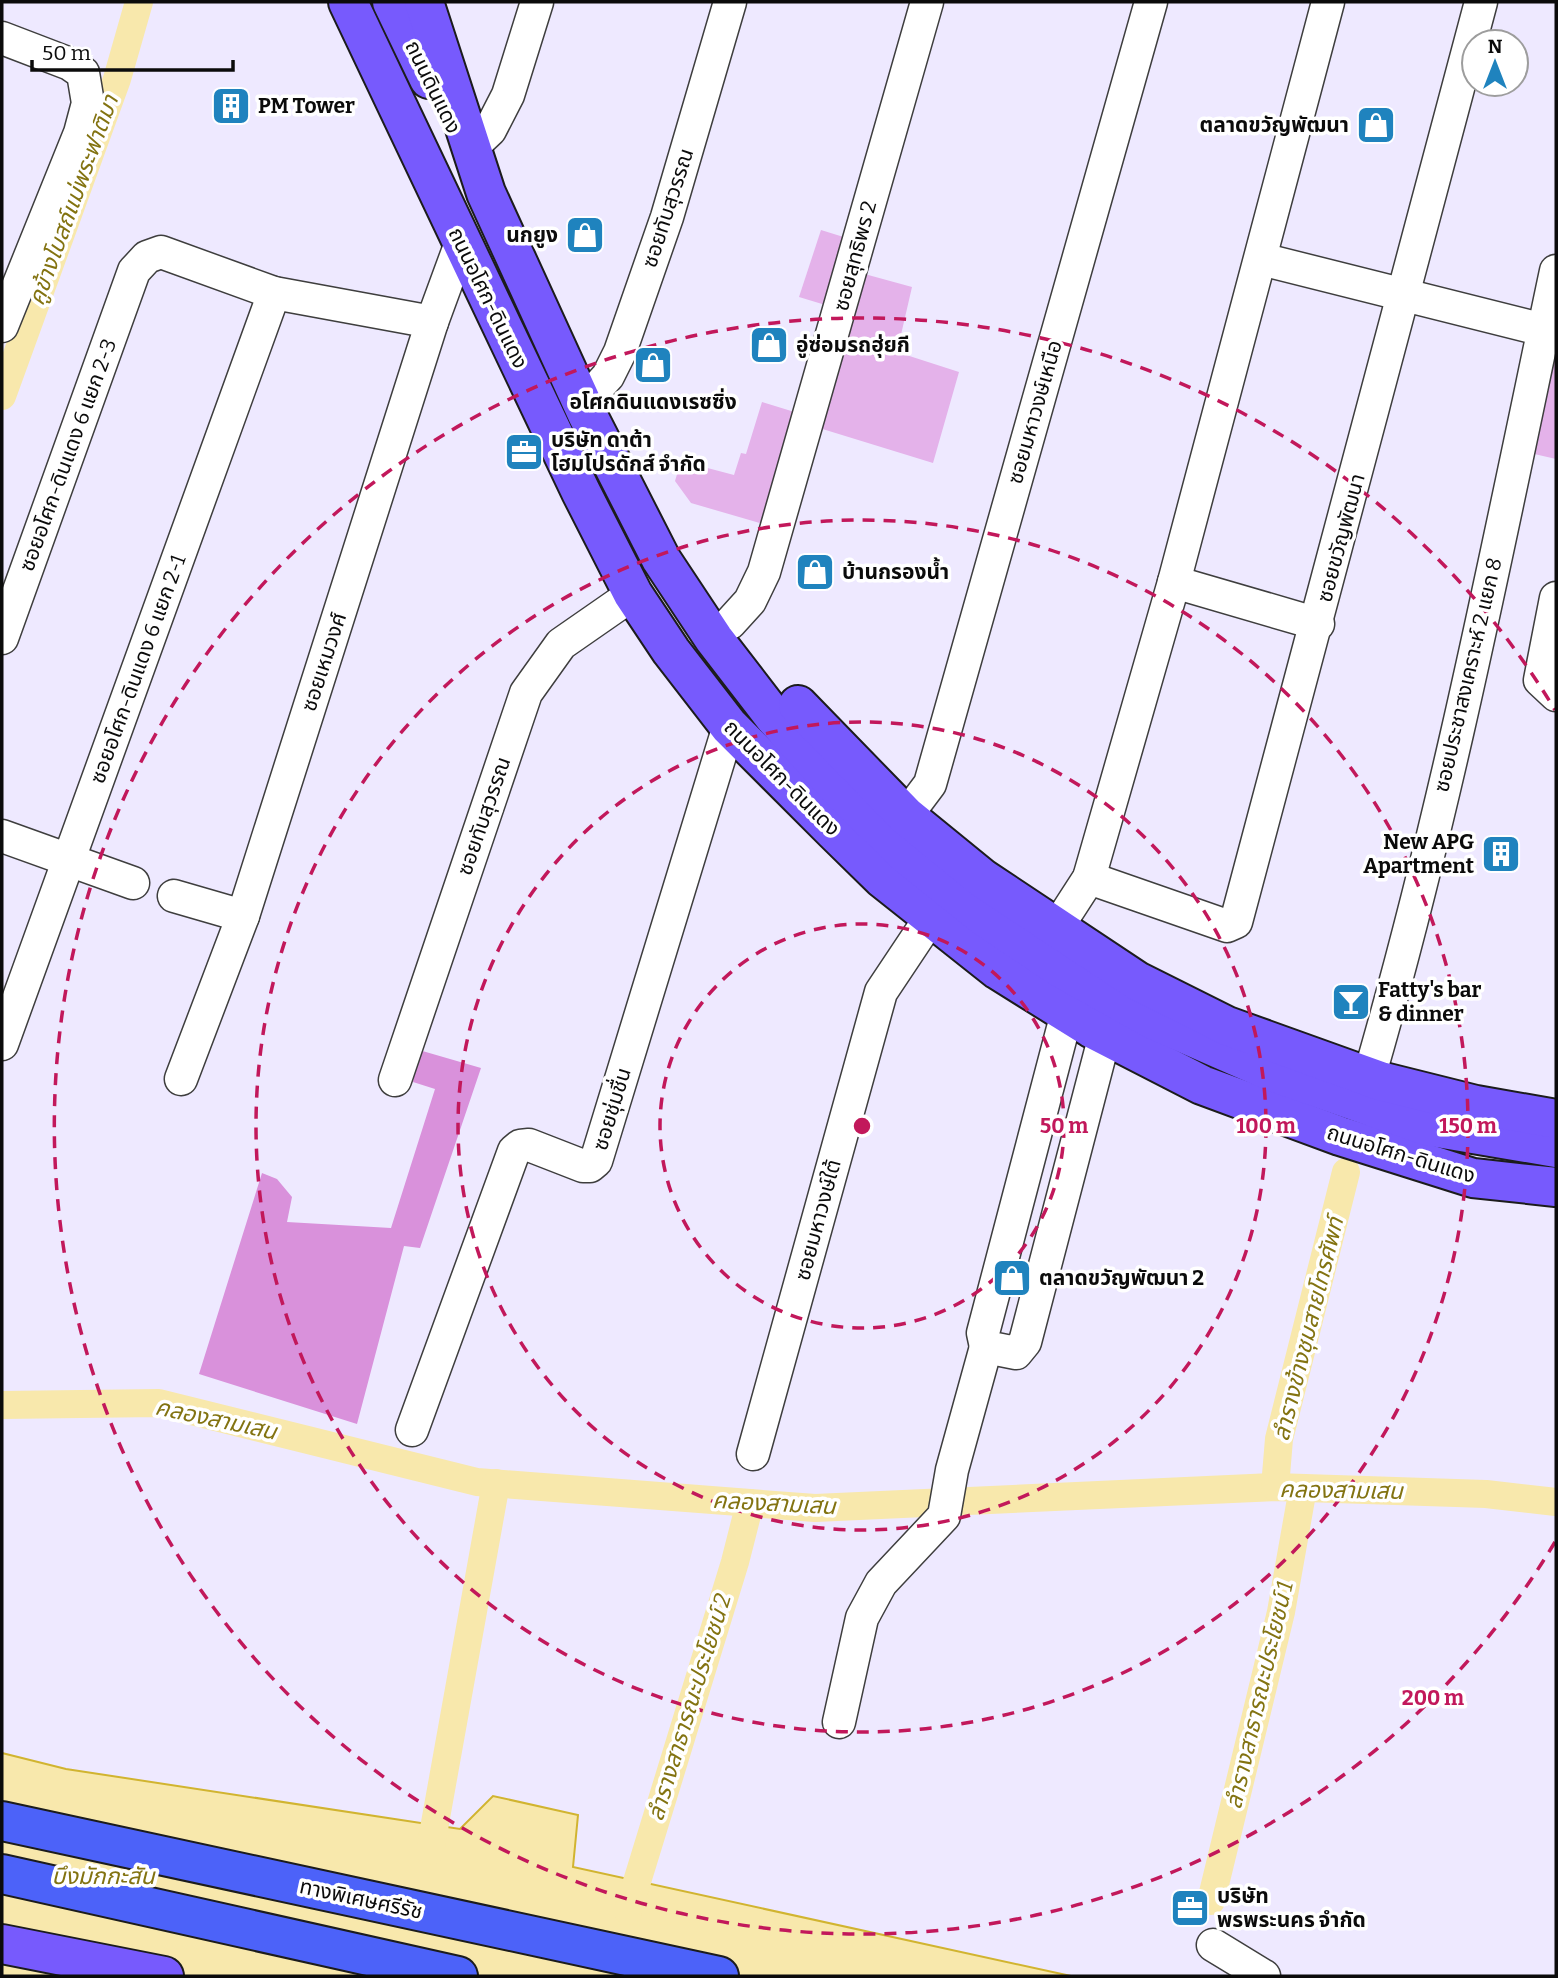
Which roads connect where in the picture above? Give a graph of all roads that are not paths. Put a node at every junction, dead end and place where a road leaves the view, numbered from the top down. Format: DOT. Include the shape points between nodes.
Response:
graph roads {
  1 [pos="348,2"];
  2 [pos="392,2"];
  3 [pos="424,2"];
  4 [pos="537,2"];
  5 [pos="730,2"];
  6 [pos="927,2"];
  7 [pos="1151,2"];
  8 [pos="1328,2"];
  9 [pos="1482,2"];
  10 [pos="2,38"];
  11 [pos="469,155"];
  12 [pos="461,243"];
  13 [pos="1261,258"];
  14 [pos="1556,271"];
  15 [pos="274,293"];
  16 [pos="1406,293"];
  17 [pos="432,323"];
  18 [pos="2,326"];
  19 [pos="1544,330"];
  20 [pos="580,397"];
  21 [pos="610,459"];
  22 [pos="1174,582"];
  23 [pos="633,594"];
  24 [pos="1556,598"];
  25 [pos="730,623"];
  26 [pos="1318,624"];
  27 [pos="2,638"];
  28 [pos="1556,695"];
  29 [pos="729,726"];
  30 [pos="906,816"];
  31 [pos="2,836"];
  32 [pos="70,860"];
  33 [pos="1089,878"];
  34 [pos="133,883"];
  35 [pos="174,896"];
  36 [pos="243,916"];
  37 [pos="931,917"];
  38 [pos="1056,929"];
  39 [pos="1066,1013"];
  40 [pos="1105,1035"];
  41 [pos="2,1044"];
  42 [pos="1369,1077"];
  43 [pos="181,1079"];
  44 [pos="395,1080"];
  45 [pos="1556,1119"];
  46 [pos="1556,1149"];
  47 [pos="1556,1187"];
  48 [pos="986,1347"];
  49 [pos="412,1430"];
  50 [pos="753,1454"];
  51 [pos="839,1722"];
  52 [pos="2,1821"];
  53 [pos="2,1874"];
  54 [pos="2,1944"];
  55 [pos="1213,1945"];
  56 [pos="164,1976"];
  57 [pos="458,1976"];
  58 [pos="719,1976"];
  59 [pos="1264,1976"];
  1 -- 12 [label="main road, ถนนอโศก-ดินแดง"];
  2 -- 11 [label="main road, ถนนดินแดง"];
  3 -- 11 [label="main road, ถนนอโศก-ดินแดง" via="443,52"];
  4 -- 11 [label="street" via="508,95 490,130"];
  5 -- 20 [label="street, ซอยทับสุวรรณ" via="667,217 620,352 603,382"];
  6 -- 25 [label="street, ซอยสุทธิพร 2" via="764,572 750,601"];
  7 -- 30 [label="street, ซอยมหาวงษ์เหนือ" via="930,784"];
  8 -- 13 [label="street"];
  9 -- 16 [label="street, ซอยขวัญพัฒนา"];
  10 -- 18 [label="street" via="83,73 88,103"];
  11 -- 20 [label="main road, ถนนอโศก-ดินแดง"];
  12 -- 17 [label="street, ซอยเหมวงศ์"];
  12 -- 23 [label="main road, ถนนอโศก-ดินแดง"];
  13 -- 16 [label="street"];
  13 -- 22 [label="street"];
  14 -- 19 [label="street, ซอยประชาสงเคราะห์ 2 แยก 8"];
  15 -- 17 [label="street"];
  15 -- 27 [label="street, ซอยอโศก-ดินแดง 6 แยก 2-3" via="161,252 147,257 134,271"];
  15 -- 32 [label="street, ซอยอโศก-ดินแดง 6 แยก 2-1"];
  16 -- 19 [label="street"];
  16 -- 26 [label="street, ซอยขวัญพัฒนา"];
  17 -- 36 [label="street, ซอยเหมวงศ์"];
  19 -- 42 [label="street, ซอยประชาสงเคราะห์ 2 แยก 8" via="1520,456 1403,958"];
  20 -- 21 [label="main road, ถนนอโศก-ดินแดง"];
  21 -- 25 [label="main road, ถนนอโศก-ดินแดง"];
  21 -- 46 [label="main road, ถนนอโศก-ดินแดง" via="661,559 774,717 909,857 984,917 1060,968 1151,1019 1272,1072 1426,1126"];
  22 -- 26 [label="street"];
  22 -- 33 [label="street"];
  23 -- 29 [label="main road, ถนนอโศก-ดินแดง"];
  23 -- 44 [label="street, ซอยทับสุวรรณ" via="561,645 526,693"];
  24 -- 28 [label="street" via="1540,668 1540,680"];
  25 -- 30 [label="main road, ถนนอโศก-ดินแดง" via="789,695"];
  26 -- 33 [label="street, ซอยขวัญพัฒนา" via="1236,922 1227,926"];
  29 -- 37 [label="main road, ถนนอโศก-ดินแดง" via="883,878"];
  29 -- 49 [label="street, ซอยชุ่มชื่น" via="596,1161 583,1166 529,1145 513,1151"];
  30 -- 38 [label="main road, ถนนอโศก-ดินแดง" via="982,878"];
  31 -- 32 [label="street"];
  32 -- 34 [label="street"];
  32 -- 41 [label="street, ซอยอโศก-ดินแดง 6 แยก 2-1"];
  33 -- 38 [label="street"];
  35 -- 36 [label="street"];
  36 -- 43 [label="street, ซอยเหมวงศ์"];
  37 -- 39 [label="main road, ถนนอโศก-ดินแดง" via="998,970"];
  37 -- 50 [label="street, ซอยมหาวงษ์ใต้" via="881,992"];
  38 -- 42 [label="main road, ถนนอโศก-ดินแดง" via="1137,981 1227,1026"];
  39 -- 40 [label="main road, ถนนอโศก-ดินแดง"];
  39 -- 48 [label="street" via="983,1333"];
  40 -- 47 [label="main road, ถนนอโศก-ดินแดง" via="1202,1085 1340,1136 1473,1178"];
  40 -- 48 [label="street" via="1026,1342 1016,1353"];
  42 -- 45 [label="main road, ถนนอโศก-ดินแดง" via="1476,1105"];
  48 -- 51 [label="street" via="944,1516 881,1583 862,1618"];
  52 -- 58 [label="highway, ทางพิเศษศรีรัช"];
  53 -- 57 [label="highway"];
  54 -- 56 [label="main road"];
  55 -- 59 [label="street"];
}
